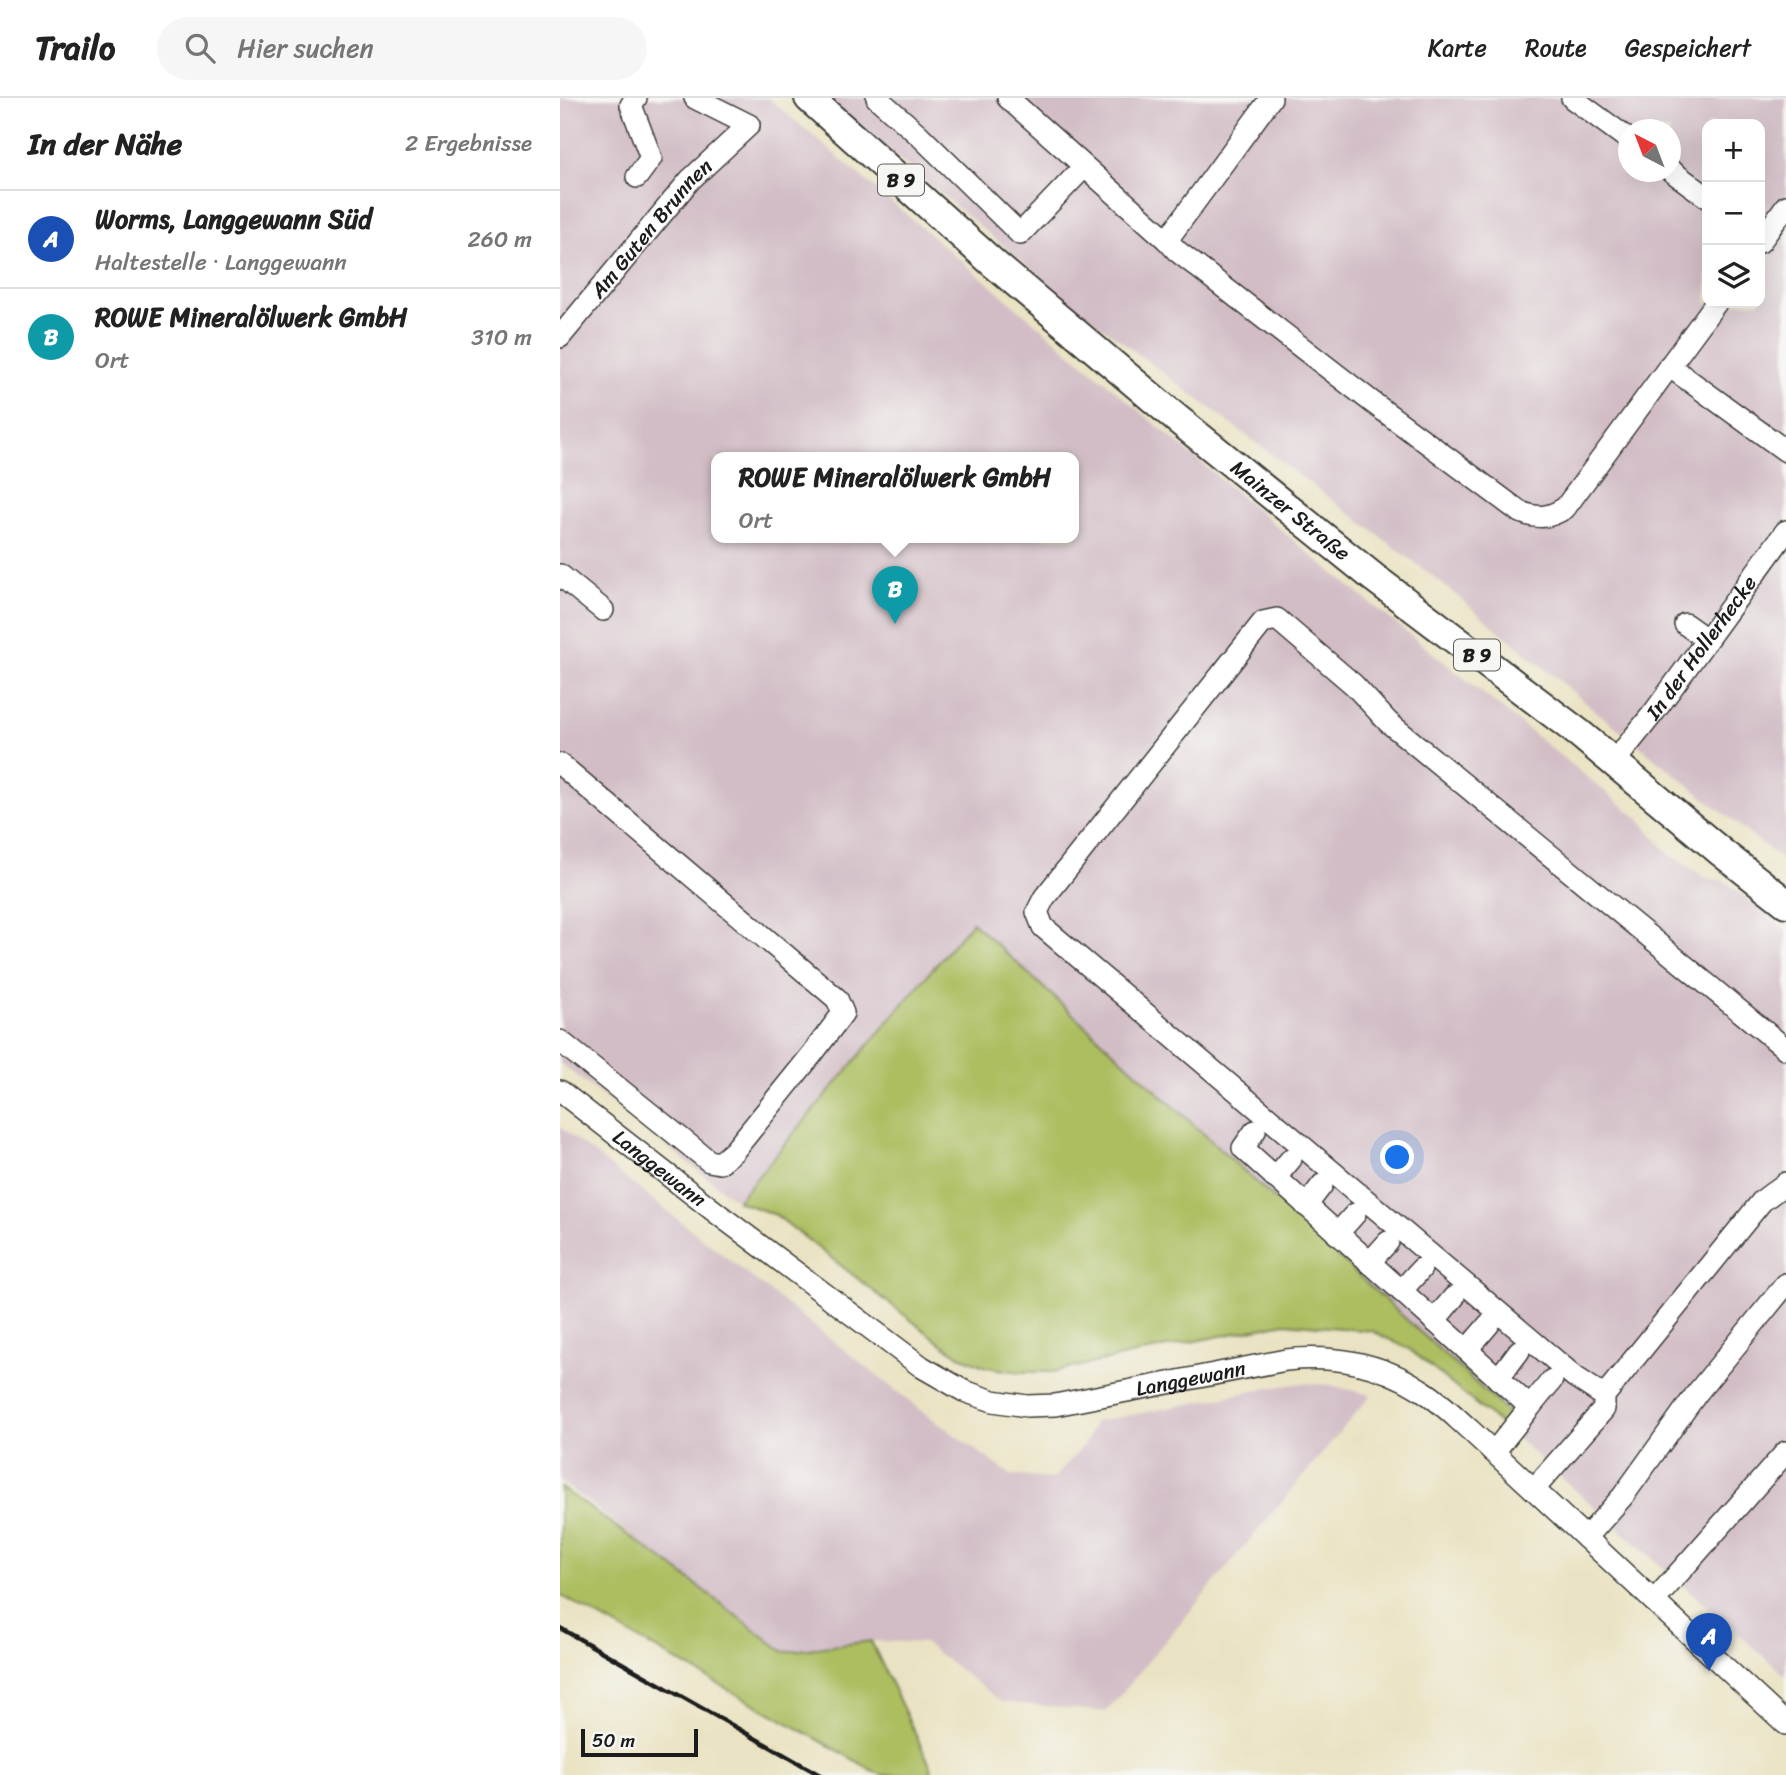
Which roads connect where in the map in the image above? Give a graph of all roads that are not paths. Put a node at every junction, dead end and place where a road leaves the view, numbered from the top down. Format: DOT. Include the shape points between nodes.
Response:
graph roads {
  1 [pos="695,98"];
  2 [pos="809,98"];
  3 [pos="877,98"];
  4 [pos="1008,98"];
  5 [pos="1271,98"];
  6 [pos="1572,98"];
  7 [pos="630,100"];
  8 [pos="1618,131"];
  9 [pos="1084,167"];
  10 [pos="637,177"];
  11 [pos="1681,178"];
  12 [pos="1702,193"];
  13 [pos="1786,206"];
  14 [pos="1765,233"];
  15 [pos="1167,240"];
  16 [pos="1712,308"];
  17 [pos="560,337"];
  18 [pos="1670,366"];
  19 [pos="1786,451"];
  20 [pos="1786,531"];
  21 [pos="560,575"];
  22 [pos="603,610"];
  23 [pos="1685,624"];
  24 [pos="1706,639"];
  25 [pos="1615,762"];
  26 [pos="560,764"];
  27 [pos="1786,903"];
  28 [pos="560,1041"];
  29 [pos="1786,1049"];
  30 [pos="560,1091"];
  31 [pos="1255,1131"];
  32 [pos="1291,1159"];
  33 [pos="1275,1178"];
  34 [pos="1786,1183"];
  35 [pos="1322,1185"];
  36 [pos="1306,1206"];
  37 [pos="1355,1214"];
  38 [pos="1337,1234"];
  39 [pos="1388,1242"];
  40 [pos="1369,1263"];
  41 [pos="1422,1269"];
  42 [pos="1786,1284"];
  43 [pos="1401,1291"];
  44 [pos="1454,1297"];
  45 [pos="1434,1321"];
  46 [pos="1489,1324"];
  47 [pos="1466,1350"];
  48 [pos="1519,1351"];
  49 [pos="1498,1379"];
  50 [pos="1552,1380"];
  51 [pos="1604,1396"];
  52 [pos="1530,1407"];
  53 [pos="1494,1452"];
  54 [pos="1786,1452"];
  55 [pos="1534,1489"];
  56 [pos="1586,1538"];
  57 [pos="1654,1601"];
  58 [pos="1782,1711"];
  1 -- 17 [label="street, Am Guten Brunnen" via="749,125 690,180"];
  2 -- 25 [label="main road, Mainzer Straße / B 9" via="1175,418"];
  3 -- 9 [label="street" via="1020,234"];
  4 -- 9 [label="street"];
  5 -- 15 [label="street"];
  6 -- 8 [label="street"];
  7 -- 10 [label="street" via="651,158"];
  9 -- 15 [label="street"];
  11 -- 12 [label="street"];
  13 -- 14 [label="street"];
  15 -- 18 [label="street" via="1372,402 1531,516 1546,517 1565,508"];
  16 -- 18 [label="street"];
  18 -- 19 [label="street"];
  20 -- 24 [label="street, In der Hollerhecke"];
  21 -- 22 [label="street"];
  23 -- 24 [label="street"];
  24 -- 25 [label="street, In der Hollerhecke"];
  25 -- 27 [label="main road, Mainzer Straße / B 9"];
  26 -- 28 [label="street" via="837,999 843,1013 720,1163 709,1161"];
  29 -- 51 [label="street" via="1388,722 1354,685 1277,619 1263,622 1044,898 1037,912 1043,928 1575,1377"];
  30 -- 53 [label="street, Langgewann" via="922,1367 964,1391 993,1401 1055,1405 1286,1360 1335,1359 1381,1369 1420,1388"];
  31 -- 33 [label="street" via="1242,1148"];
  32 -- 33 [label="street"];
  33 -- 36 [label="street"];
  34 -- 51 [label="street" via="1762,1201"];
  35 -- 36 [label="street"];
  36 -- 38 [label="street"];
  37 -- 38 [label="street"];
  38 -- 40 [label="street"];
  39 -- 40 [label="street"];
  40 -- 43 [label="street"];
  41 -- 43 [label="street"];
  42 -- 56 [label="street"];
  43 -- 45 [label="street"];
  44 -- 45 [label="street"];
  45 -- 47 [label="street"];
  46 -- 47 [label="street"];
  47 -- 49 [label="street"];
  48 -- 49 [label="street"];
  49 -- 52 [label="street"];
  50 -- 52 [label="street"];
  51 -- 55 [label="street" via="1604,1409"];
  52 -- 53 [label="street"];
  53 -- 55 [label="street, Langgewann"];
  54 -- 57 [label="street"];
  55 -- 56 [label="street, Langgewann"];
  56 -- 57 [label="street, Langgewann"];
  57 -- 58 [label="street, Langgewann"];
}
